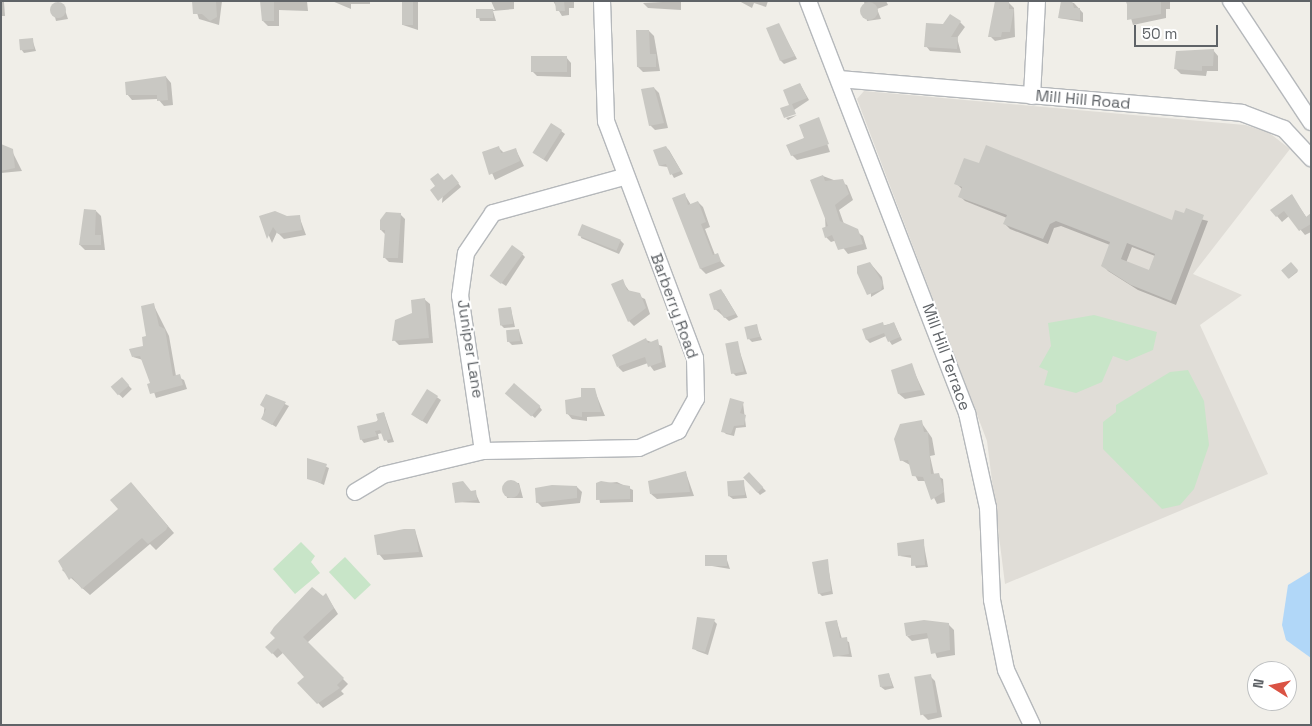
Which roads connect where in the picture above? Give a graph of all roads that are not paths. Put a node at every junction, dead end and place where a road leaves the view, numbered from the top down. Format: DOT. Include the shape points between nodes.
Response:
graph roads {
  1 [pos="602,1"];
  2 [pos="808,1"];
  3 [pos="1037,1"];
  4 [pos="1231,1"];
  5 [pos="839,79"];
  6 [pos="1032,96"];
  7 [pos="1311,122"];
  8 [pos="1311,158"];
  9 [pos="624,177"];
  10 [pos="483,451"];
  11 [pos="355,492"];
  12 [pos="1032,725"];
  1 -- 9 [label="street, Barberry Road" via="606,121"];
  2 -- 5 [label="street, Mill Hill Terrace"];
  3 -- 6 [label="street"];
  4 -- 7 [label="street"];
  5 -- 6 [label="street, Mill Hill Road"];
  5 -- 12 [label="street, Mill Hill Terrace" via="967,413 988,508 997,626 1006,670"];
  6 -- 8 [label="street, Mill Hill Road" via="1242,113 1284,129"];
  9 -- 10 [label="street, Juniper Lane" via="493,213 466,253 460,296"];
  9 -- 10 [label="street, Barberry Road" via="695,358 696,399 678,431 639,448"];
  10 -- 11 [label="street, Barberry Road" via="383,475"];
}
